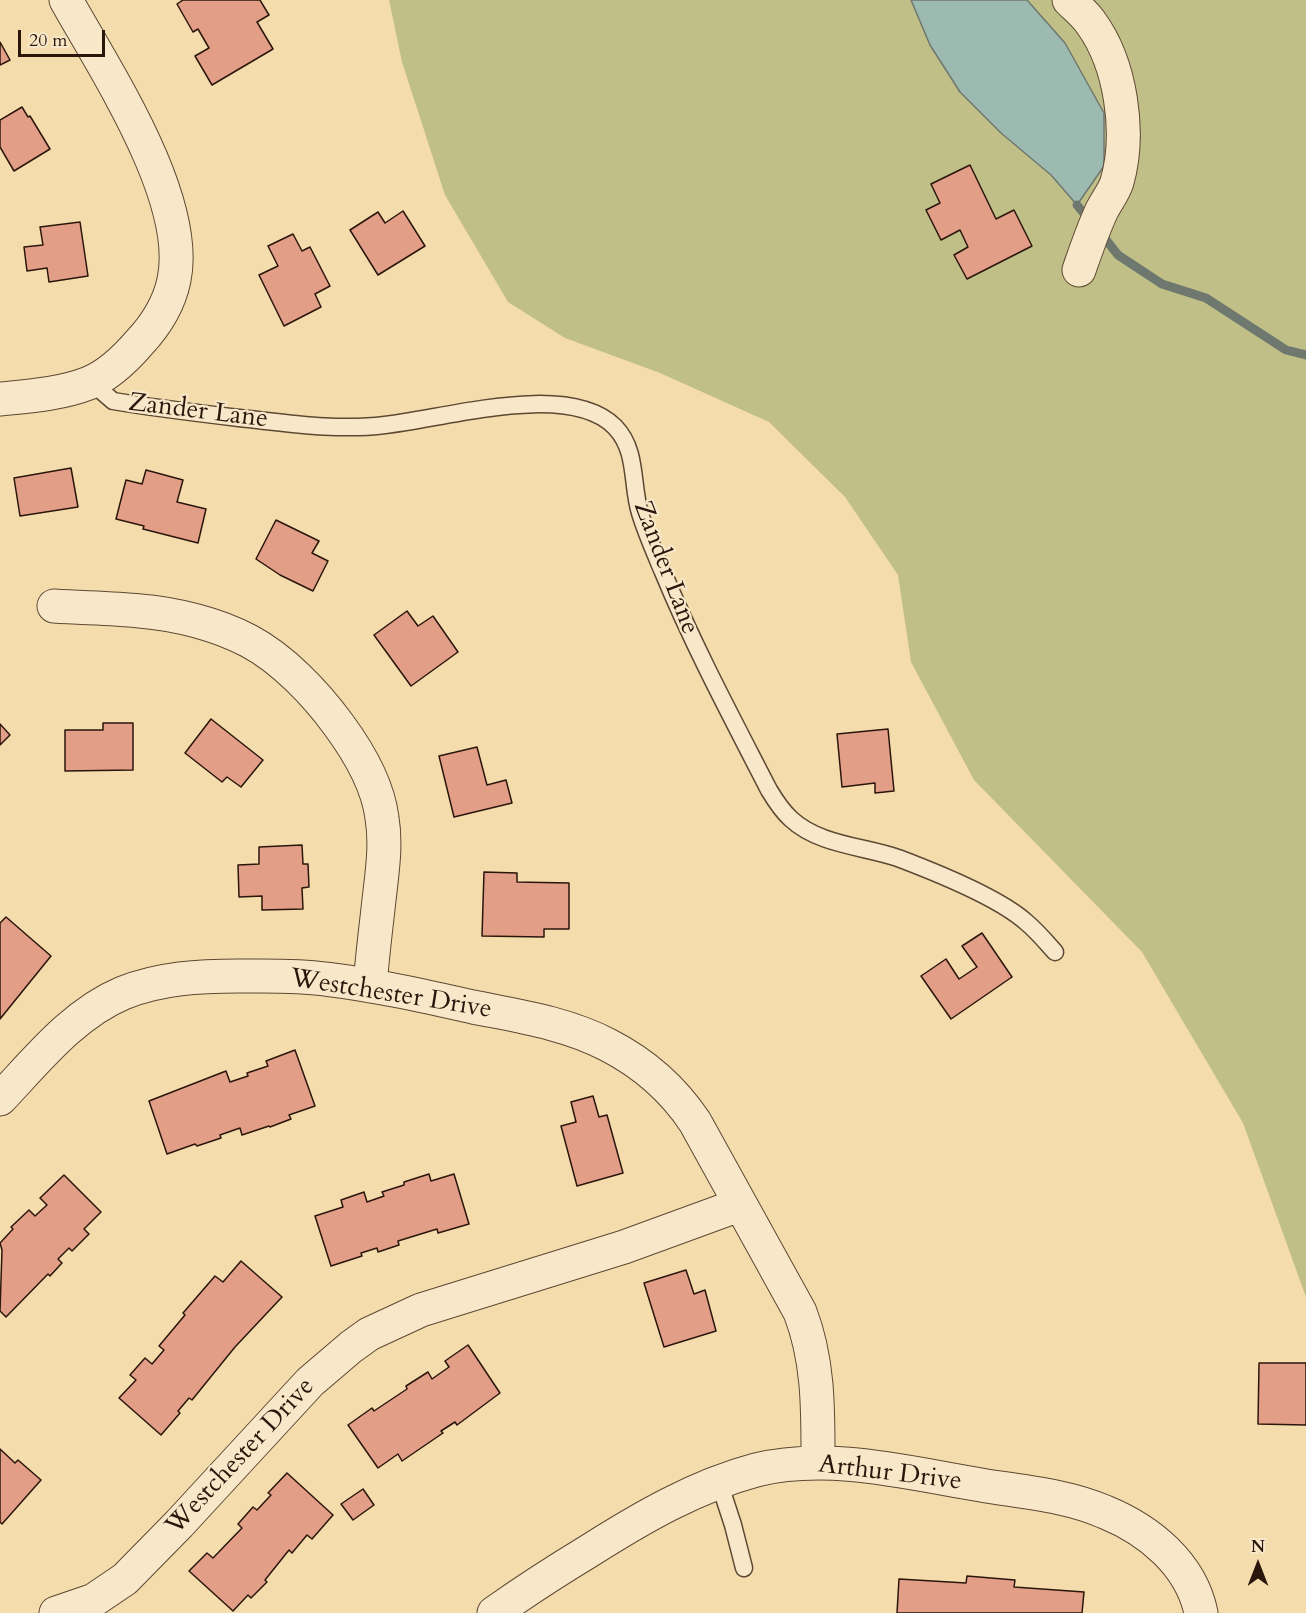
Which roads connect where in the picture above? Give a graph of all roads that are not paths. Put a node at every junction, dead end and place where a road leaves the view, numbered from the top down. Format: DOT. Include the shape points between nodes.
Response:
graph roads {
  1 [pos="66,0"];
  2 [pos="1069,0"];
  3 [pos="1078,270"];
  4 [pos="91,382"];
  5 [pos="0,399"];
  6 [pos="54,606"];
  7 [pos="1055,952"];
  8 [pos="370,986"];
  9 [pos="0,1099"];
  10 [pos="739,1205"];
  11 [pos="818,1462"];
  12 [pos="719,1482"];
  13 [pos="744,1568"];
  14 [pos="56,1613"];
  15 [pos="494,1613"];
  16 [pos="1201,1613"];
  1 -- 4 [label="street" via="143,140 166,196 176,239 174,279 163,311 123,359"];
  2 -- 3 [label="street" via="1091,22 1102,41 1117,81 1123,130 1117,184"];
  4 -- 5 [label="street" via="49,393"];
  4 -- 7 [label="lane, Zander Lane" via="113,401 304,425 382,426 534,404 586,410 604,419 624,439 629,450 639,511 684,622 769,790 785,813 814,834 896,858 1007,908"];
  6 -- 8 [label="street" via="142,611 229,632 269,655 325,706 361,761 382,817 383,862"];
  8 -- 9 [label="street, Westchester Drive" via="288,976 193,977 148,985 99,1004 78,1020"];
  8 -- 10 [label="street, Westchester Drive" via="557,1026 587,1035 633,1059 682,1102"];
  10 -- 11 [label="street, Westchester Drive" via="800,1312 808,1334 816,1375"];
  10 -- 14 [label="street, Westchester Drive" via="624,1247 421,1310 369,1335 310,1382 124,1579 94,1600"];
  11 -- 12 [label="street, Arthur Drive" via="777,1466"];
  11 -- 16 [label="street, Arthur Drive" via="1037,1494 1106,1512 1137,1528 1169,1554 1189,1580"];
  12 -- 13 [label="lane"];
  12 -- 15 [label="street, Arthur Drive" via="632,1524"];
}
